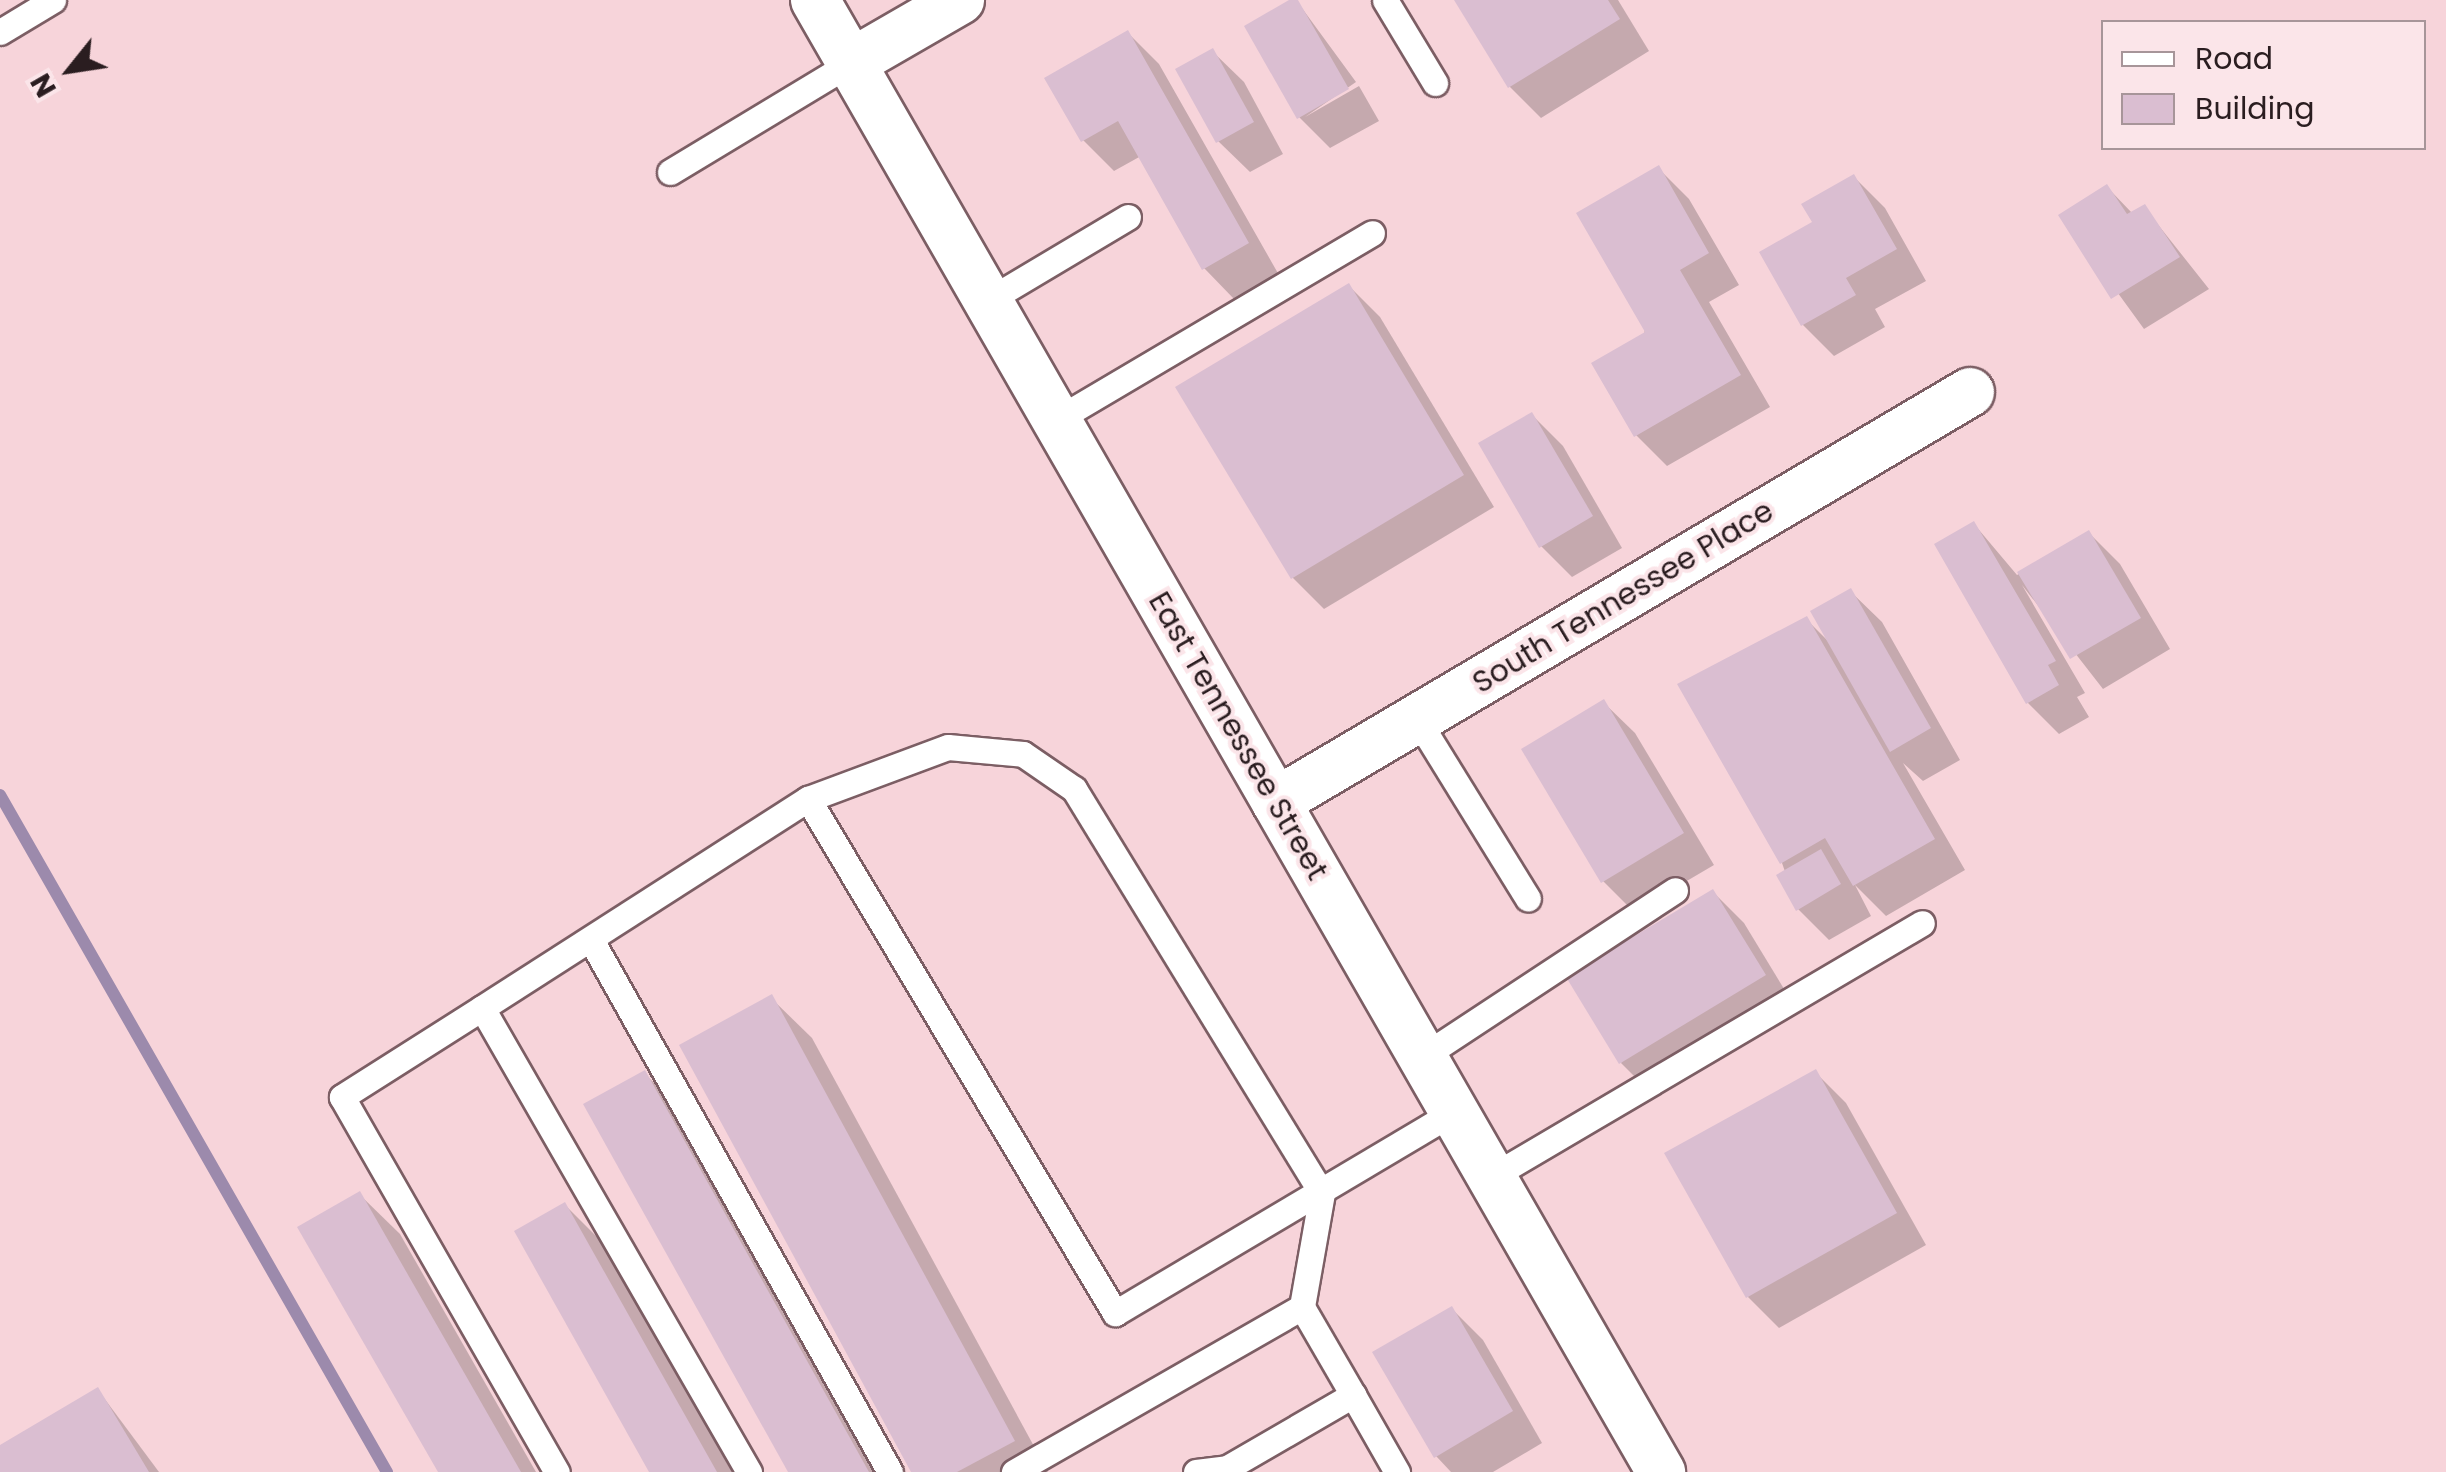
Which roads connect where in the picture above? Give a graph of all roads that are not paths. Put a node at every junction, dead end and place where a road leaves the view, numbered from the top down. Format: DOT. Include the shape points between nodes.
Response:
graph roads {
  1 [pos="53,0"];
  2 [pos="814,0"];
  3 [pos="960,0"];
  4 [pos="1385,0"];
  5 [pos="0,32"];
  6 [pos="851,63"];
  7 [pos="1435,84"];
  8 [pos="670,172"];
  9 [pos="1128,217"];
  10 [pos="1372,233"];
  11 [pos="987,301"];
  12 [pos="1970,392"];
  13 [pos="1056,420"];
  14 [pos="1417,719"];
  15 [pos="808,799"];
  16 [pos="1276,802"];
  17 [pos="1674,890"];
  18 [pos="1528,899"];
  19 [pos="1922,924"];
  20 [pos="592,940"];
  21 [pos="482,1008"];
  22 [pos="1422,1057"];
  23 [pos="1454,1112"];
  24 [pos="1492,1177"];
  25 [pos="1322,1193"];
  26 [pos="1302,1308"];
  27 [pos="1353,1395"];
  28 [pos="556,1472"];
  29 [pos="748,1472"];
  30 [pos="890,1472"];
  31 [pos="1014,1472"];
  32 [pos="1196,1472"];
  33 [pos="1397,1472"];
  34 [pos="1661,1472"];
  1 -- 5 [label="lane"];
  2 -- 6 [label="street, East Tennessee Street"];
  3 -- 6 [label="street"];
  4 -- 7 [label="lane"];
  6 -- 8 [label="lane"];
  6 -- 11 [label="street, East Tennessee Street"];
  9 -- 11 [label="lane"];
  10 -- 13 [label="lane"];
  11 -- 13 [label="street, East Tennessee Street"];
  12 -- 14 [label="street, South Tennessee Place"];
  13 -- 16 [label="street, East Tennessee Street"];
  14 -- 16 [label="street, South Tennessee Place"];
  14 -- 18 [label="lane"];
  15 -- 20 [label="lane"];
  15 -- 25 [label="lane" via="948,746 1023,754 1074,789"];
  15 -- 25 [label="lane" via="1115,1313"];
  16 -- 22 [label="street, East Tennessee Street"];
  17 -- 22 [label="lane"];
  19 -- 24 [label="lane"];
  20 -- 21 [label="lane"];
  20 -- 30 [label="lane"];
  21 -- 28 [label="lane" via="342,1096"];
  21 -- 29 [label="lane"];
  22 -- 23 [label="street, East Tennessee Street"];
  23 -- 24 [label="street, East Tennessee Street"];
  23 -- 25 [label="lane"];
  24 -- 34 [label="street, East Tennessee Street"];
  25 -- 26 [label="lane"];
  26 -- 27 [label="lane"];
  26 -- 31 [label="lane"];
  27 -- 32 [label="lane" via="1227,1468"];
  27 -- 33 [label="lane"];
}
